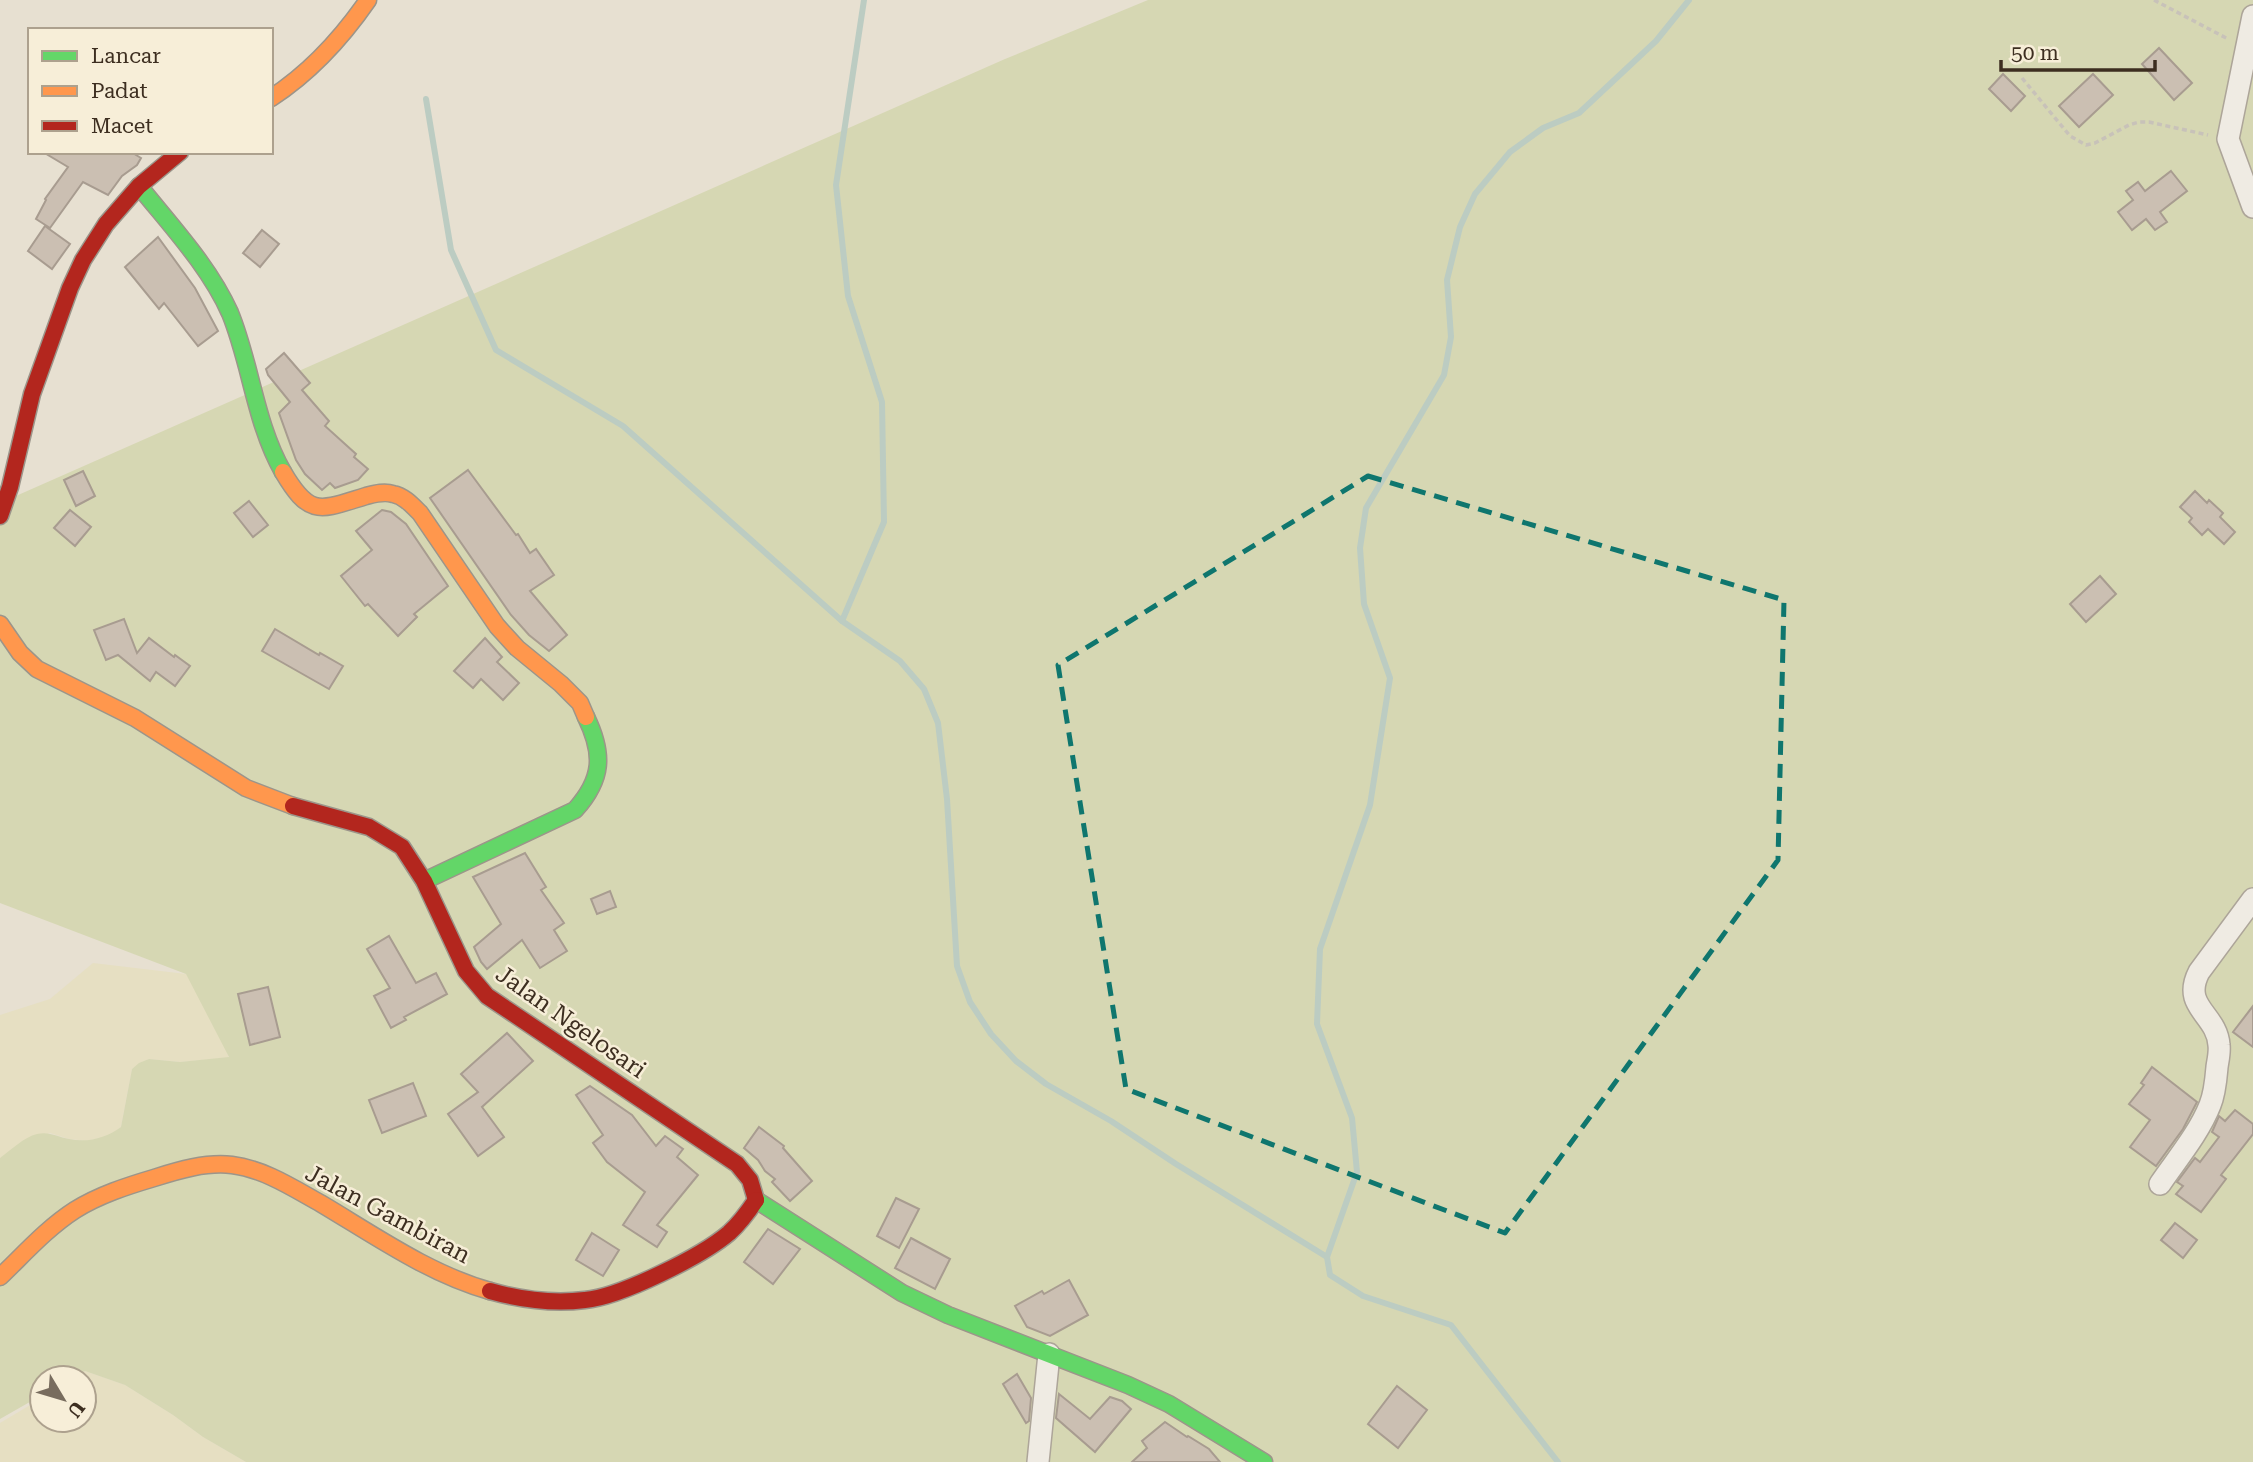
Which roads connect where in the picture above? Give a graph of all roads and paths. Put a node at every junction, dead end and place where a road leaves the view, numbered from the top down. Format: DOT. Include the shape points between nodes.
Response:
graph roads {
  1 [pos="368,0"];
  2 [pos="2154,0"];
  3 [pos="2253,16"];
  4 [pos="2246,48"];
  5 [pos="2022,78"];
  6 [pos="273,97"];
  7 [pos="2228,139"];
  8 [pos="178,154"];
  9 [pos="139,186"];
  10 [pos="2253,207"];
  11 [pos="0,516"];
  12 [pos="0,625"];
  13 [pos="424,881"];
  14 [pos="2253,899"];
  15 [pos="2160,1184"];
  16 [pos="756,1200"];
  17 [pos="0,1277"];
  18 [pos="1049,1354"];
  19 [pos="1038,1462"];
  20 [pos="1264,1462"];
  1 -- 6 [label="street" via="313,67"];
  2 -- 4 [label="path"];
  3 -- 4 [label="street"];
  4 -- 7 [label="street"];
  5 -- 7 [label="path" via="2070,136 2086,145 2138,122"];
  7 -- 10 [label="street"];
  8 -- 9 [label="street"];
  9 -- 11 [label="street" via="106,224 70,288 32,394"];
  9 -- 13 [label="street" via="194,256 228,311 275,458 296,491 320,508 374,494 391,493 407,500 497,626 580,703 590,724 599,758 597,778 575,810"];
  12 -- 13 [label="street, Jalan Ngelosari" via="37,669 135,718 246,788 369,828 402,847"];
  13 -- 16 [label="street, Jalan Ngelosari" via="466,971 487,996 737,1164 749,1175"];
  14 -- 15 [label="street" via="2193,984 2197,1004 2218,1037 2215,1084 2200,1123"];
  16 -- 17 [label="street, Jalan Gambiran" via="733,1231 667,1269 620,1291 587,1300 553,1302 502,1296 447,1275 261,1174 233,1164 195,1166 119,1188 76,1210"];
  16 -- 18 [label="street" via="902,1293"];
  18 -- 19 [label="street"];
  18 -- 20 [label="street" via="1169,1404"];
}
